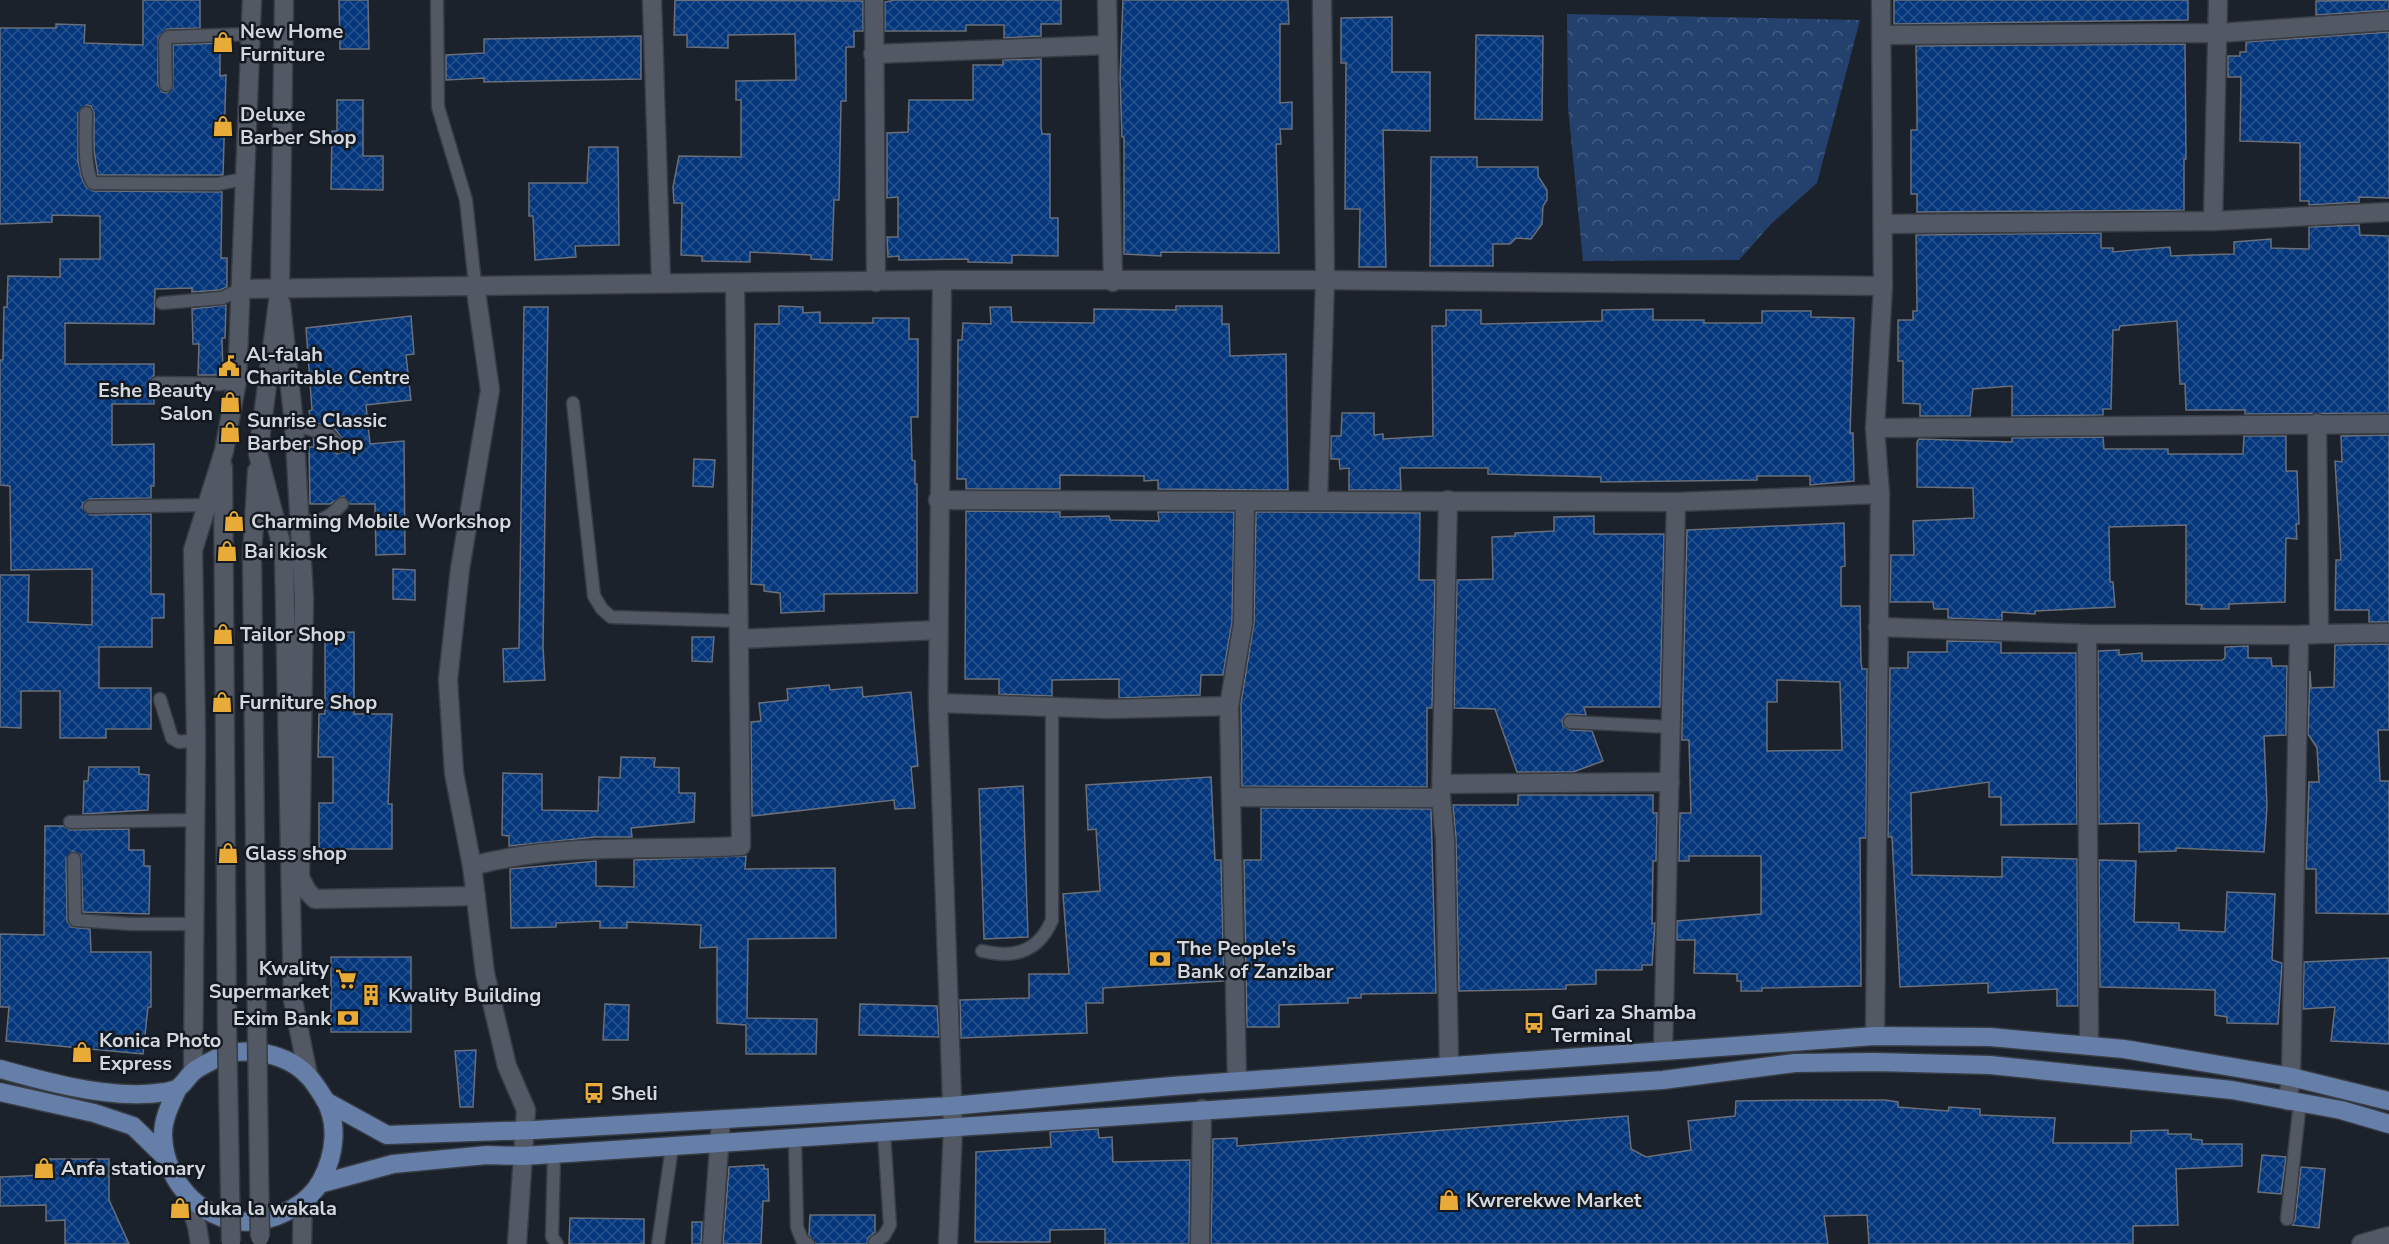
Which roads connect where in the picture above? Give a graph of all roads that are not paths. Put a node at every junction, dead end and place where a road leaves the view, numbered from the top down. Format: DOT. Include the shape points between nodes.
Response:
graph roads {
  1 [pos="252,0"];
  2 [pos="284,0"];
  3 [pos="437,0"];
  4 [pos="652,0"];
  5 [pos="874,0"];
  6 [pos="1107,0"];
  7 [pos="1322,0"];
  8 [pos="1881,0"];
  9 [pos="2218,0"];
  10 [pos="2389,21"];
  11 [pos="2219,33"];
  12 [pos="249,34"];
  13 [pos="1882,35"];
  14 [pos="1107,45"];
  15 [pos="873,54"];
  16 [pos="166,85"];
  17 [pos="86,113"];
  18 [pos="243,179"];
  19 [pos="2389,212"];
  20 [pos="2213,220"];
  21 [pos="1883,224"];
  22 [pos="942,280"];
  23 [pos="1325,280"];
  24 [pos="661,282"];
  25 [pos="876,282"];
  26 [pos="1113,282"];
  27 [pos="735,283"];
  28 [pos="475,284"];
  29 [pos="1883,286"];
  30 [pos="280,287"];
  31 [pos="241,289"];
  32 [pos="162,303"];
  33 [pos="237,381"];
  34 [pos="157,383"];
  35 [pos="573,403"];
  36 [pos="2317,423"];
  37 [pos="294,424"];
  38 [pos="2389,424"];
  39 [pos="1875,428"];
  40 [pos="339,446"];
  41 [pos="224,452"];
  42 [pos="258,454"];
  43 [pos="1880,494"];
  44 [pos="938,500"];
  45 [pos="1448,500"];
  46 [pos="1318,501"];
  47 [pos="1245,502"];
  48 [pos="1676,502"];
  49 [pos="342,504"];
  50 [pos="206,505"];
  51 [pos="90,507"];
  52 [pos="300,521"];
  53 [pos="1878,627"];
  54 [pos="739,630"];
  55 [pos="938,630"];
  56 [pos="2389,633"];
  57 [pos="2087,634"];
  58 [pos="2319,634"];
  59 [pos="2299,635"];
  60 [pos="160,699"];
  61 [pos="938,703"];
  62 [pos="1229,706"];
  63 [pos="1052,707"];
  64 [pos="1570,722"];
  65 [pos="1671,727"];
  66 [pos="196,740"];
  67 [pos="1670,782"];
  68 [pos="1442,791"];
  69 [pos="1231,797"];
  70 [pos="195,820"];
  71 [pos="70,822"];
  72 [pos="74,859"];
  73 [pos="472,866"];
  74 [pos="476,896"];
  75 [pos="193,924"];
  76 [pos="982,951"];
  77 [pos="1875,1036"];
  78 [pos="2089,1045"];
  79 [pos="1663,1051"];
  80 [pos="1449,1066"];
  81 [pos="0,1069"];
  82 [pos="193,1072"];
  83 [pos="308,1075"];
  84 [pos="2291,1077"];
  85 [pos="1237,1081"];
  86 [pos="178,1088"];
  87 [pos="0,1092"];
  88 [pos="2294,1101"];
  89 [pos="2389,1101"];
  90 [pos="327,1102"];
  91 [pos="951,1106"];
  92 [pos="1202,1109"];
  93 [pos="721,1120"];
  94 [pos="2389,1124"];
  95 [pos="953,1128"];
  96 [pos="526,1130"];
  97 [pos="884,1133"];
  98 [pos="795,1139"];
  99 [pos="720,1144"];
  100 [pos="672,1147"];
  101 [pos="554,1154"];
  102 [pos="524,1156"];
  103 [pos="165,1157"];
  104 [pos="320,1184"];
  105 [pos="188,1197"];
  106 [pos="303,1202"];
  107 [pos="2287,1219"];
  108 [pos="2389,1236"];
  109 [pos="260,1241"];
  110 [pos="875,1242"];
  111 [pos="231,1243"];
  112 [pos="200,1244"];
  113 [pos="302,1244"];
  114 [pos="517,1244"];
  115 [pos="557,1244"];
  116 [pos="658,1244"];
  117 [pos="712,1244"];
  118 [pos="808,1244"];
  119 [pos="948,1244"];
  120 [pos="1200,1244"];
  121 [pos="2361,1244"];
  1 -- 12 [label="street"];
  2 -- 30 [label="street"];
  3 -- 28 [label="lane" via="438,107 466,200"];
  4 -- 24 [label="street"];
  5 -- 15 [label="street"];
  6 -- 14 [label="street"];
  7 -- 23 [label="street"];
  8 -- 13 [label="street"];
  9 -- 11 [label="street"];
  10 -- 11 [label="street"];
  11 -- 13 [label="street"];
  11 -- 20 [label="street"];
  12 -- 16 [label="lane" via="168,37"];
  12 -- 18 [label="street"];
  13 -- 21 [label="street"];
  14 -- 15 [label="street"];
  14 -- 26 [label="street"];
  15 -- 25 [label="street"];
  17 -- 18 [label="lane" via="87,163 93,183 218,184"];
  18 -- 31 [label="street"];
  19 -- 20 [label="street"];
  20 -- 21 [label="street"];
  21 -- 29 [label="street"];
  22 -- 25 [label="street"];
  22 -- 26 [label="street"];
  22 -- 44 [label="street"];
  23 -- 26 [label="street"];
  23 -- 29 [label="street"];
  23 -- 46 [label="street"];
  24 -- 27 [label="street"];
  24 -- 28 [label="street"];
  25 -- 27 [label="street"];
  27 -- 54 [label="street"];
  28 -- 30 [label="street"];
  28 -- 73 [label="street" via="490,390 460,569 448,680 454,773"];
  29 -- 39 [label="street"];
  30 -- 31 [label="street"];
  30 -- 37 [label="street"];
  30 -- 42 [label="street"];
  31 -- 32 [label="lane" via="222,298"];
  31 -- 33 [label="street"];
  33 -- 34 [label="lane"];
  33 -- 41 [label="street"];
  35 -- 54 [label="lane" via="594,596 602,609 611,617"];
  36 -- 38 [label="street"];
  36 -- 39 [label="street"];
  36 -- 58 [label="street"];
  37 -- 40 [label="lane" via="329,435"];
  37 -- 52 [label="street"];
  39 -- 43 [label="street"];
  41 -- 50 [label="street"];
  41 -- 111 [label="street, bridge"];
  42 -- 83 [label="street" via="284,555 293,1000"];
  42 -- 109 [label="street, bridge" via="252,555"];
  43 -- 48 [label="street"];
  43 -- 53 [label="street"];
  44 -- 47 [label="street"];
  44 -- 55 [label="street"];
  45 -- 46 [label="street"];
  45 -- 48 [label="street"];
  45 -- 68 [label="street"];
  46 -- 47 [label="street"];
  47 -- 62 [label="street" via="1243,623"];
  48 -- 65 [label="street"];
  49 -- 52 [label="lane" via="327,518"];
  50 -- 51 [label="lane"];
  50 -- 66 [label="street" via="193,550"];
  52 -- 74 [label="street" via="304,598 300,877 315,898"];
  53 -- 57 [label="street"];
  53 -- 77 [label="street"];
  54 -- 55 [label="street"];
  54 -- 73 [label="street" via="741,846 597,847 501,858"];
  55 -- 61 [label="street"];
  56 -- 58 [label="street"];
  57 -- 59 [label="street"];
  57 -- 78 [label="street"];
  58 -- 59 [label="street"];
  59 -- 84 [label="street"];
  60 -- 66 [label="lane" via="172,738 179,742"];
  61 -- 63 [label="street"];
  61 -- 91 [label="street"];
  62 -- 63 [label="street"];
  62 -- 69 [label="street"];
  63 -- 76 [label="lane" via="1052,920 1045,937 1023,952"];
  64 -- 65 [label="lane"];
  65 -- 67 [label="street"];
  66 -- 70 [label="street"];
  67 -- 68 [label="street"];
  67 -- 79 [label="street"];
  68 -- 69 [label="street"];
  68 -- 80 [label="street"];
  69 -- 85 [label="street"];
  70 -- 71 [label="lane"];
  70 -- 75 [label="street"];
  72 -- 75 [label="lane" via="75,920"];
  73 -- 74 [label="street"];
  74 -- 96 [label="street" via="485,973 507,1066 525,1110"];
  75 -- 82 [label="street"];
  77 -- 78 [label="main road" via="1990,1036"];
  77 -- 79 [label="main road"];
  78 -- 84 [label="main road"];
  79 -- 80 [label="main road"];
  80 -- 85 [label="main road"];
  81 -- 86 [label="main road" via="105,1091 143,1094"];
  82 -- 83 [label="main road" via="220,1056 251,1051 282,1058"];
  82 -- 86 [label="main road"];
  83 -- 90 [label="main road"];
  84 -- 88 [label="street"];
  84 -- 89 [label="main road"];
  85 -- 91 [label="main road"];
  86 -- 103 [label="main road" via="167,1109"];
  87 -- 103 [label="main road" via="133,1126"];
  88 -- 92 [label="main road" via="2092,1074 1990,1065 1874,1062 1795,1063 1663,1080"];
  88 -- 94 [label="main road"];
  88 -- 107 [label="lane"];
  90 -- 96 [label="main road" via="387,1135"];
  90 -- 104 [label="main road" via="334,1144"];
  91 -- 93 [label="main road"];
  91 -- 95 [label="street"];
  92 -- 95 [label="main road"];
  92 -- 120 [label="street"];
  93 -- 96 [label="main road"];
  93 -- 99 [label="street"];
  95 -- 97 [label="main road"];
  95 -- 119 [label="street"];
  96 -- 102 [label="street"];
  97 -- 98 [label="main road"];
  97 -- 110 [label="lane" via="890,1226"];
  98 -- 99 [label="main road"];
  98 -- 118 [label="lane" via="797,1227"];
  99 -- 100 [label="main road"];
  99 -- 117 [label="street"];
  100 -- 101 [label="main road"];
  100 -- 116 [label="lane"];
  101 -- 102 [label="main road"];
  101 -- 115 [label="lane" via="552,1237"];
  102 -- 104 [label="main road" via="488,1155 393,1164"];
  102 -- 114 [label="street"];
  103 -- 105 [label="main road" via="174,1179"];
  104 -- 106 [label="main road"];
  105 -- 106 [label="main road" via="208,1212 232,1220 257,1221 281,1215"];
  105 -- 112 [label="street"];
  106 -- 113 [label="street"];
  108 -- 121 [label="street"];
}
